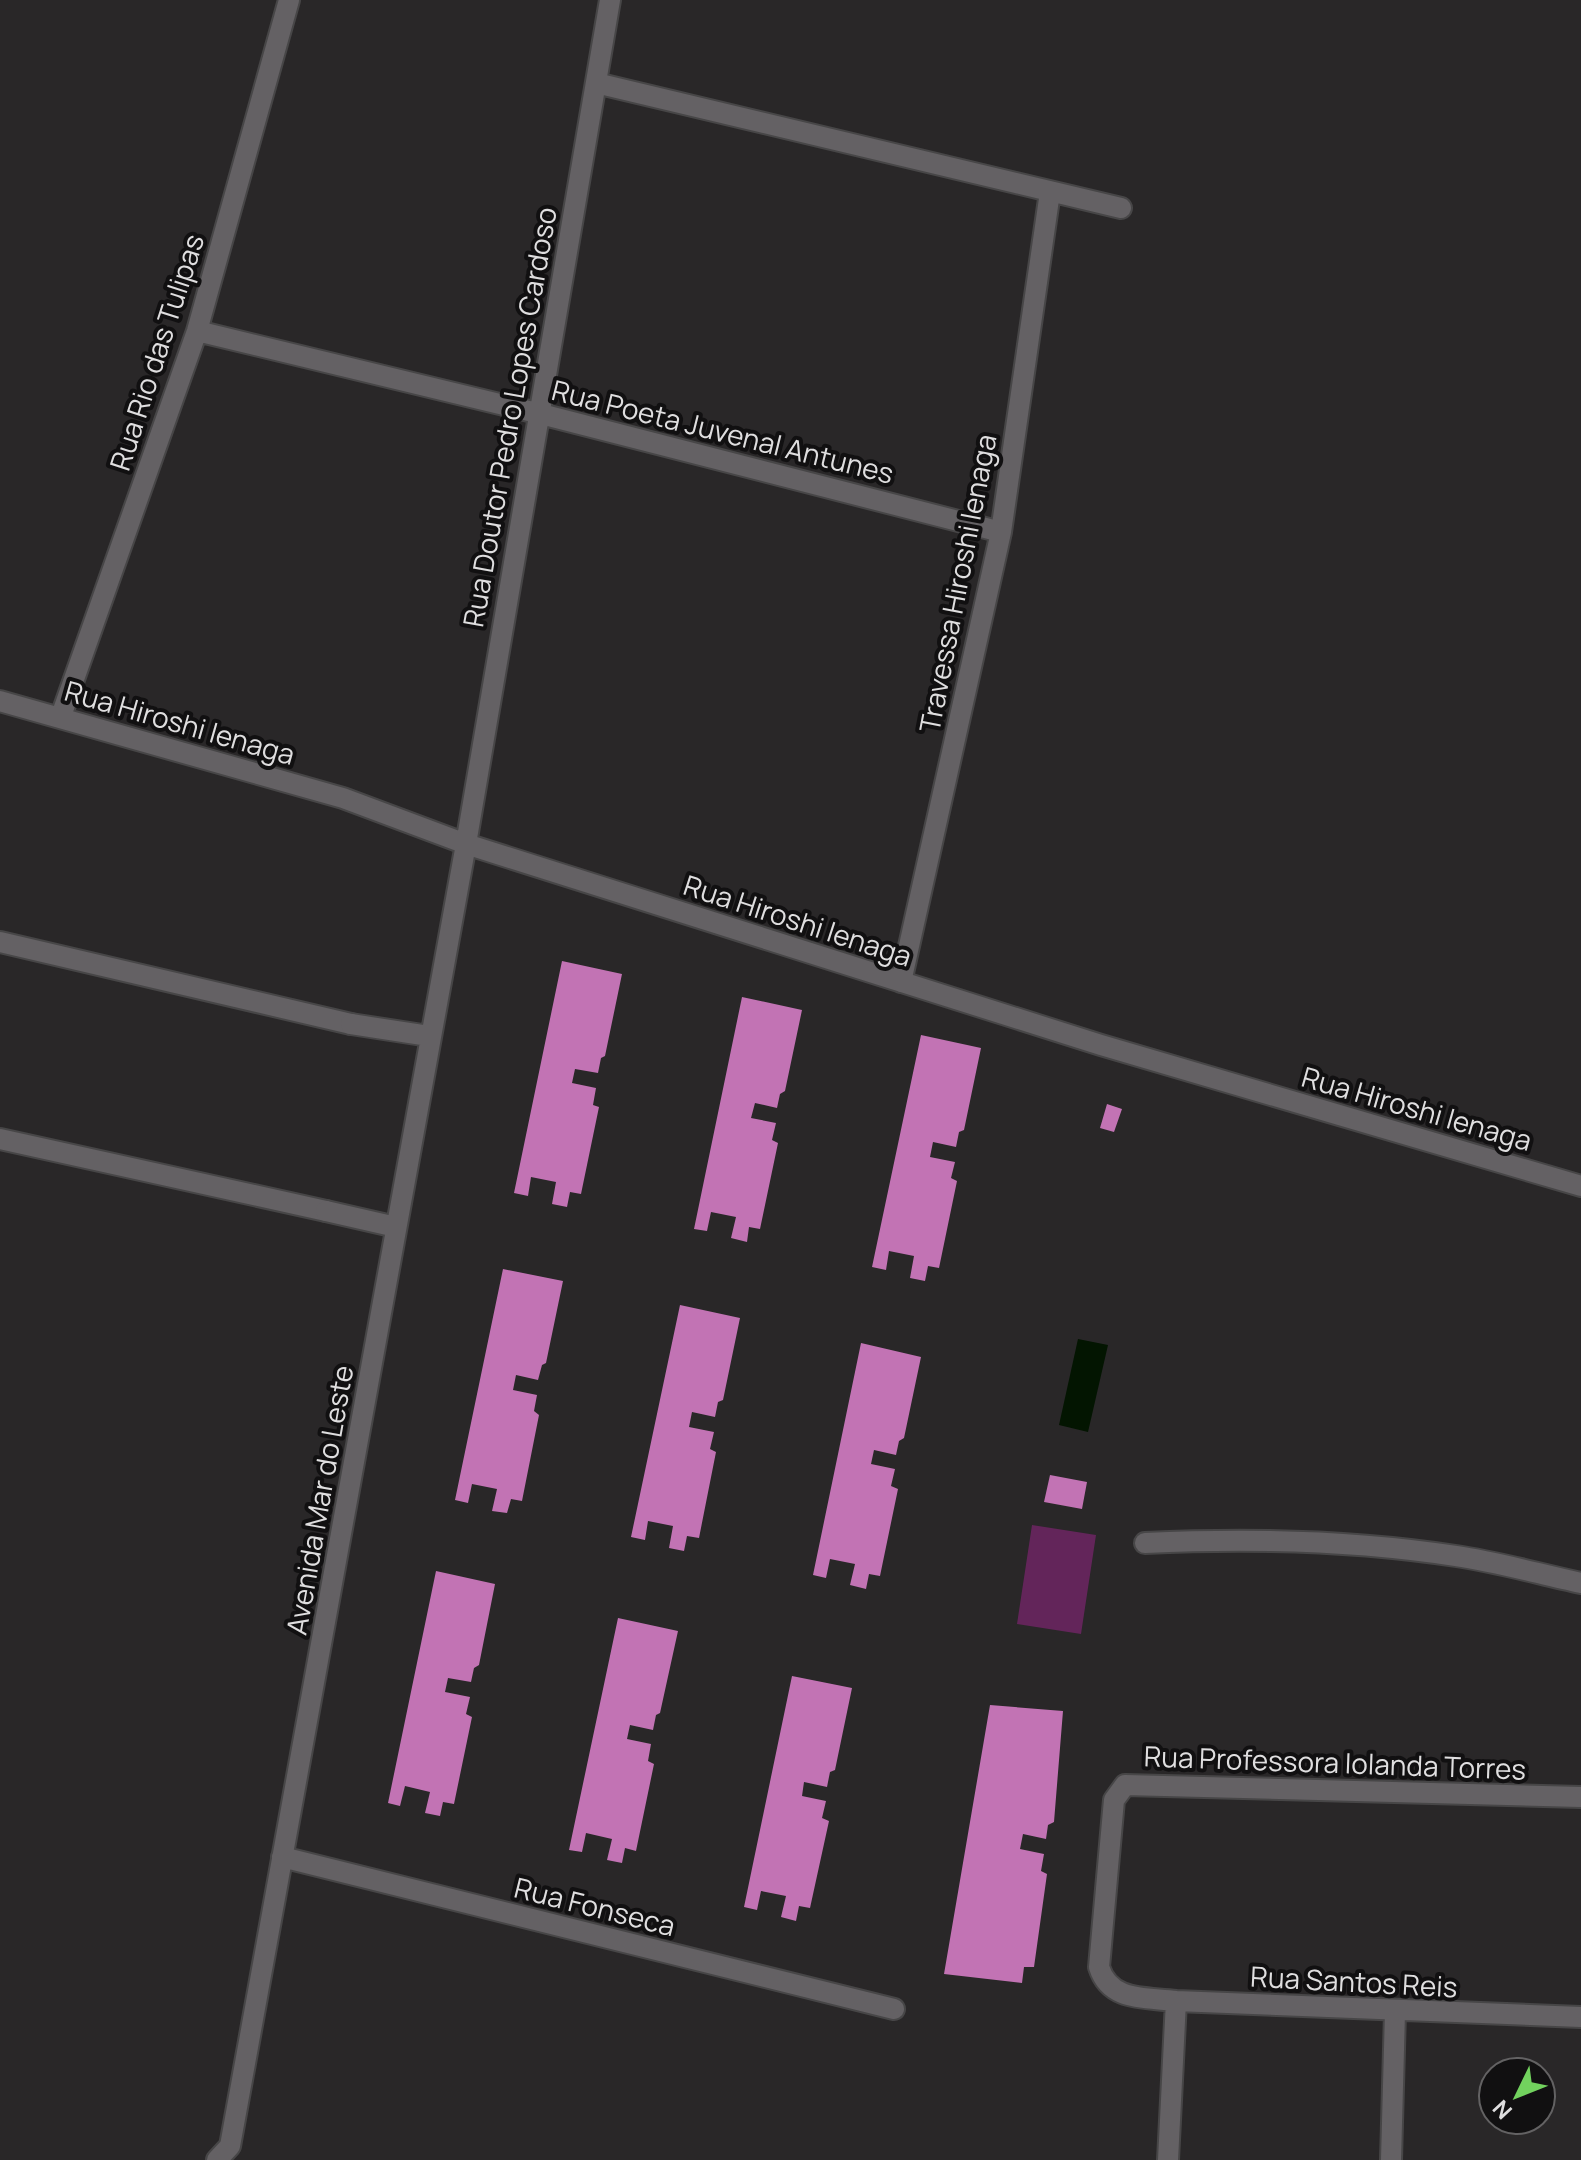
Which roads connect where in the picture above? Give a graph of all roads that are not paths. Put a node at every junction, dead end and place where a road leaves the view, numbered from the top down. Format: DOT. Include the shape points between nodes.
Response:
graph roads {
  1 [pos="289,0"];
  2 [pos="610,0"];
  3 [pos="596,83"];
  4 [pos="1050,192"];
  5 [pos="1121,208"];
  6 [pos="197,331"];
  7 [pos="537,413"];
  8 [pos="1001,532"];
  9 [pos="0,701"];
  10 [pos="61,716"];
  11 [pos="466,844"];
  12 [pos="0,942"];
  13 [pos="901,982"];
  14 [pos="429,1036"];
  15 [pos="0,1139"];
  16 [pos="1581,1186"];
  17 [pos="396,1227"];
  18 [pos="1145,1543"];
  19 [pos="1581,1583"];
  20 [pos="1581,1797"];
  21 [pos="282,1857"];
  22 [pos="1125,1995"];
  23 [pos="1176,2001"];
  24 [pos="894,2009"];
  25 [pos="1395,2012"];
  26 [pos="1581,2017"];
  27 [pos="225,2155"];
  28 [pos="1168,2160"];
  29 [pos="1391,2160"];
  1 -- 6 [label="street, Rua Rio das Tulipas"];
  2 -- 3 [label="street, Rua Doutor Pedro Lopes Cardoso"];
  3 -- 4 [label="street"];
  3 -- 7 [label="street, Rua Doutor Pedro Lopes Cardoso"];
  4 -- 5 [label="street"];
  4 -- 8 [label="street, Travessa Hiroshi Ienaga"];
  6 -- 7 [label="street, Rua Poeta Juvenal Antunes"];
  6 -- 10 [label="street, Rua Rio das Tulipas"];
  7 -- 8 [label="street, Rua Poeta Juvenal Antunes"];
  7 -- 11 [label="street, Rua Doutor Pedro Lopes Cardoso"];
  8 -- 13 [label="street, Travessa Hiroshi Ienaga"];
  9 -- 10 [label="street, Rua Hiroshi Ienaga"];
  10 -- 11 [label="street, Rua Hiroshi Ienaga" via="343,798"];
  11 -- 13 [label="street, Rua Hiroshi Ienaga"];
  11 -- 14 [label="street, Avenida Mar do Leste"];
  12 -- 14 [label="street" via="351,1024"];
  13 -- 16 [label="street, Rua Hiroshi Ienaga"];
  14 -- 17 [label="street, Avenida Mar do Leste"];
  15 -- 17 [label="street"];
  17 -- 21 [label="street, Avenida Mar do Leste"];
  18 -- 19 [label="street" via="1343,1543 1457,1556"];
  20 -- 22 [label="street, Rua Professora Iolanda Torres" via="1125,1785 1114,1800 1099,1967 1104,1982"];
  21 -- 24 [label="street, Rua Fonseca"];
  21 -- 27 [label="street, Avenida Mar do Leste"];
  22 -- 23 [label="street, Rua Santos Reis"];
  23 -- 25 [label="street, Rua Santos Reis"];
  23 -- 28 [label="street"];
  25 -- 26 [label="street, Rua Santos Reis"];
  25 -- 29 [label="street"];
}
